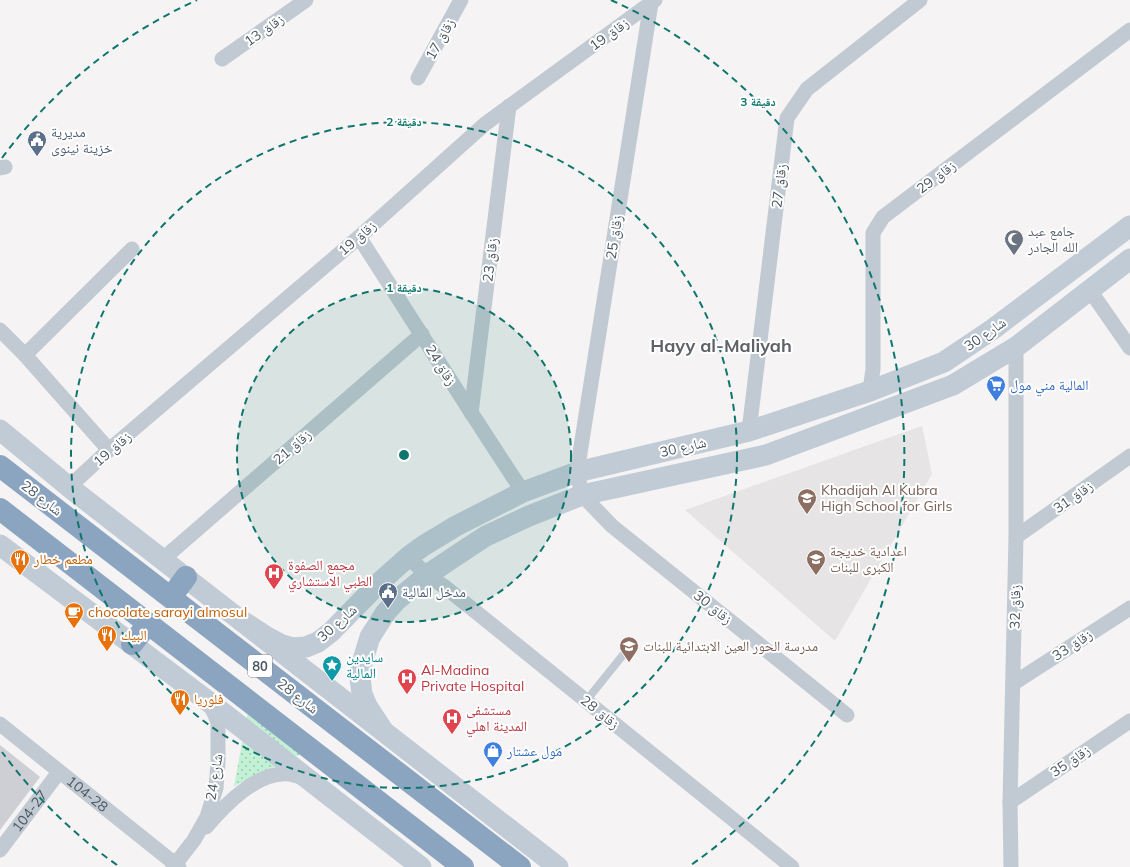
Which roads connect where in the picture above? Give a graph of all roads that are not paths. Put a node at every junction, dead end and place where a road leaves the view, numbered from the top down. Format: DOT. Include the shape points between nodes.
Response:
graph roads {
  1 [pos="306,0"];
  2 [pos="461,0"];
  3 [pos="920,0"];
  4 [pos="653,1"];
  5 [pos="1130,30"];
  6 [pos="222,59"];
  7 [pos="418,78"];
  8 [pos="509,106"];
  9 [pos="1130,226"];
  10 [pos="358,237"];
  11 [pos="132,249"];
  12 [pos="1130,259"];
  13 [pos="1089,290"];
  14 [pos="0,330"];
  15 [pos="422,334"];
  16 [pos="1016,347"];
  17 [pos="1130,348"];
  18 [pos="25,355"];
  19 [pos="870,391"];
  20 [pos="471,413"];
  21 [pos="0,430"];
  22 [pos="749,431"];
  23 [pos="109,450"];
  24 [pos="1130,456"];
  25 [pos="0,466"];
  26 [pos="577,472"];
  27 [pos="69,487"];
  28 [pos="523,492"];
  29 [pos="582,495"];
  30 [pos="0,510"];
  31 [pos="1016,537"];
  32 [pos="0,545"];
  33 [pos="408,557"];
  34 [pos="162,559"];
  35 [pos="427,575"];
  36 [pos="186,577"];
  37 [pos="171,597"];
  38 [pos="1130,608"];
  39 [pos="244,622"];
  40 [pos="148,624"];
  41 [pos="132,644"];
  42 [pos="623,655"];
  43 [pos="1014,683"];
  44 [pos="586,701"];
  45 [pos="209,702"];
  46 [pos="847,715"];
  47 [pos="1130,721"];
  48 [pos="0,724"];
  49 [pos="382,729"];
  50 [pos="59,772"];
  51 [pos="306,779"];
  52 [pos="1010,802"];
  53 [pos="194,840"];
  54 [pos="0,850"];
  55 [pos="175,866"];
  56 [pos="421,867"];
  57 [pos="464,867"];
  58 [pos="520,867"];
  59 [pos="558,867"];
  60 [pos="792,867"];
  61 [pos="1011,867"];
  1 -- 6 [label="street, زقاق 13"];
  2 -- 7 [label="street, زقاق 17"];
  3 -- 22 [label="street, زقاق 27" via="807,89 787,118"];
  4 -- 8 [label="street, زقاق 19"];
  4 -- 26 [label="street, زقاق 25"];
  5 -- 19 [label="street, زقاق 29" via="883,217 873,233 873,369"];
  8 -- 10 [label="street, زقاق 19" via="485,124"];
  8 -- 20 [label="street, زقاق 23"];
  9 -- 19 [label="main road, شارع 30" via="993,329 944,362"];
  10 -- 15 [label="street, زقاق 24"];
  10 -- 23 [label="street, زقاق 19"];
  11 -- 18 [label="street"];
  12 -- 13 [label="main road, شارع 30"];
  13 -- 16 [label="main road, شارع 30"];
  13 -- 17 [label="street"];
  14 -- 18 [label="street"];
  15 -- 20 [label="street, زقاق 24"];
  15 -- 34 [label="street, زقاق 21"];
  16 -- 29 [label="main road, شارع 30" via="953,385 766,455"];
  16 -- 31 [label="street, زقاق 32"];
  18 -- 23 [label="street"];
  19 -- 22 [label="main road, شارع 30"];
  20 -- 28 [label="street, زقاق 24"];
  21 -- 27 [label="main road"];
  22 -- 26 [label="main road, شارع 30"];
  23 -- 27 [label="street, زقاق 19"];
  24 -- 31 [label="street, زقاق 31"];
  25 -- 37 [label="highway, شارع 28 / 80"];
  26 -- 28 [label="main road, شارع 30"];
  26 -- 29 [label="street"];
  27 -- 34 [label="main road"];
  28 -- 33 [label="main road, شارع 30" via="456,526"];
  29 -- 35 [label="main road, شارع 30" via="486,536"];
  29 -- 46 [label="street, زقاق 30" via="612,526"];
  30 -- 40 [label="highway, 80"];
  31 -- 43 [label="street, زقاق 32"];
  32 -- 41 [label="main road"];
  33 -- 35 [label="street, زقاق 28"];
  33 -- 39 [label="main road, شارع 30" via="331,632 306,647 292,648 282,645"];
  34 -- 36 [label="main road"];
  35 -- 44 [label="street, زقاق 28"];
  35 -- 49 [label="main road, شارع 30" via="386,612 376,625 366,647 360,678 362,694"];
  36 -- 37 [label="highway"];
  36 -- 39 [label="main road"];
  37 -- 58 [label="highway, شارع 28 / 80"];
  38 -- 43 [label="street, زقاق 33"];
  39 -- 49 [label="main road"];
  40 -- 41 [label="highway"];
  40 -- 57 [label="highway, 80"];
  41 -- 45 [label="main road"];
  42 -- 44 [label="lane"];
  43 -- 52 [label="street, زقاق 32"];
  44 -- 60 [label="street, زقاق 28"];
  45 -- 51 [label="main road"];
  45 -- 53 [label="street, شارع 24" via="218,722 216,788 207,817"];
  47 -- 52 [label="street, زقاق 35"];
  48 -- 50 [label="street, 104-28"];
  49 -- 59 [label="main road"];
  50 -- 54 [label="street, 104-27"];
  50 -- 55 [label="street, 104-28"];
  51 -- 53 [label="street" via="289,774 255,783 234,798"];
  51 -- 56 [label="main road"];
  52 -- 61 [label="street, زقاق 32"];
  53 -- 55 [label="street, شارع 24"];
}
